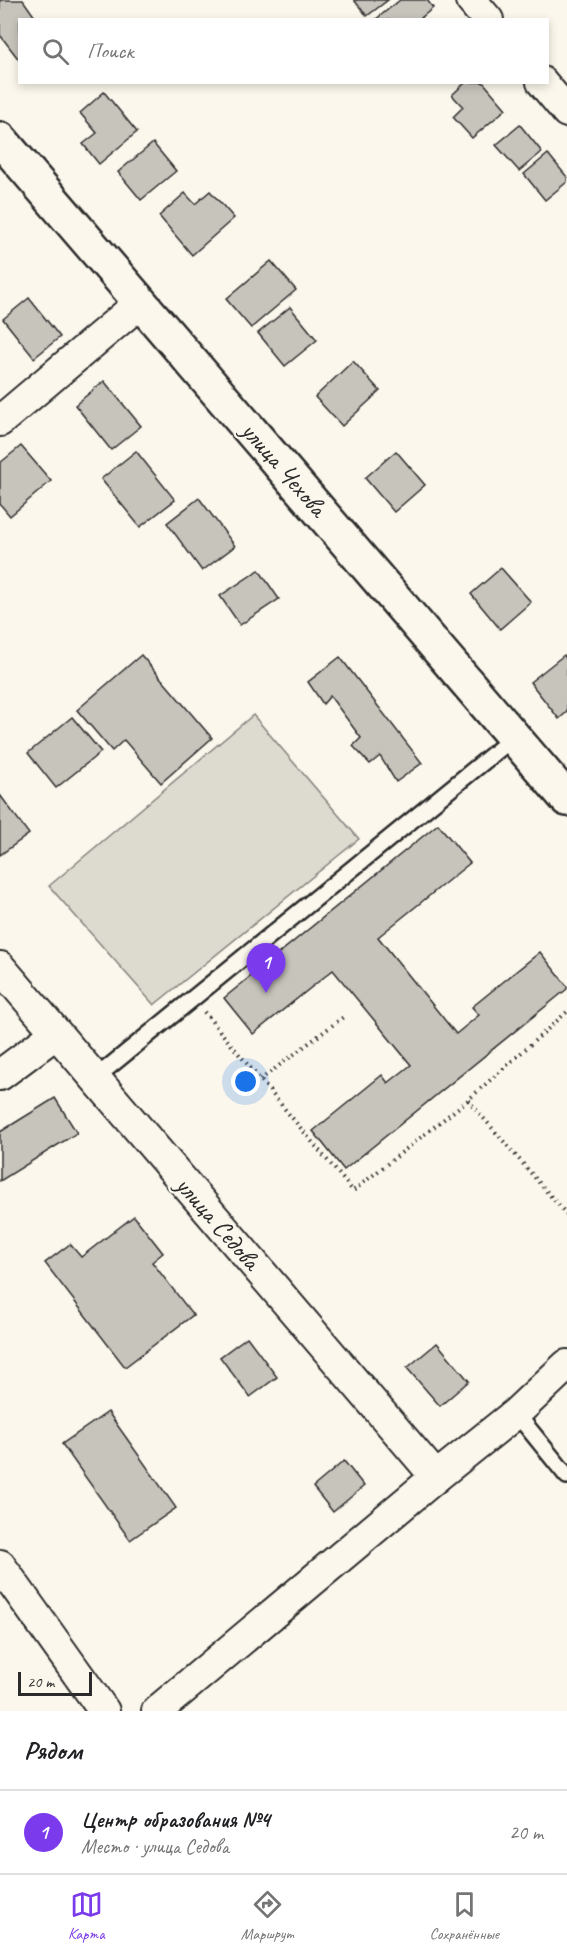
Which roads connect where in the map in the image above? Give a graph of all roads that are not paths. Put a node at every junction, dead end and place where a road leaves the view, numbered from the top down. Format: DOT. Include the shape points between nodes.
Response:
graph roads {
  1 [pos="471,0"];
  2 [pos="486,18"];
  3 [pos="544,84"];
  4 [pos="567,112"];
  5 [pos="0,139"];
  6 [pos="141,302"];
  7 [pos="0,422"];
  8 [pos="514,737"];
  9 [pos="567,799"];
  10 [pos="0,967"];
  11 [pos="56,1034"];
  12 [pos="0,1075"];
  13 [pos="94,1079"];
  14 [pos="567,1365"];
  15 [pos="516,1413"];
  16 [pos="567,1476"];
  17 [pos="436,1477"];
  18 [pos="0,1565"];
  19 [pos="104,1711"];
  20 [pos="157,1711"];
  1 -- 2 [label="street"];
  3 -- 4 [label="street"];
  5 -- 6 [label="main road, улица Чехова"];
  6 -- 7 [label="street"];
  6 -- 8 [label="main road, улица Чехова"];
  8 -- 9 [label="main road, улица Чехова"];
  8 -- 13 [label="lane"];
  10 -- 11 [label="street, улица Седова"];
  11 -- 12 [label="street"];
  11 -- 13 [label="street, улица Седова"];
  13 -- 17 [label="street, улица Седова"];
  14 -- 15 [label="street"];
  15 -- 16 [label="lane"];
  15 -- 17 [label="street"];
  17 -- 20 [label="street"];
  18 -- 19 [label="street"];
}
